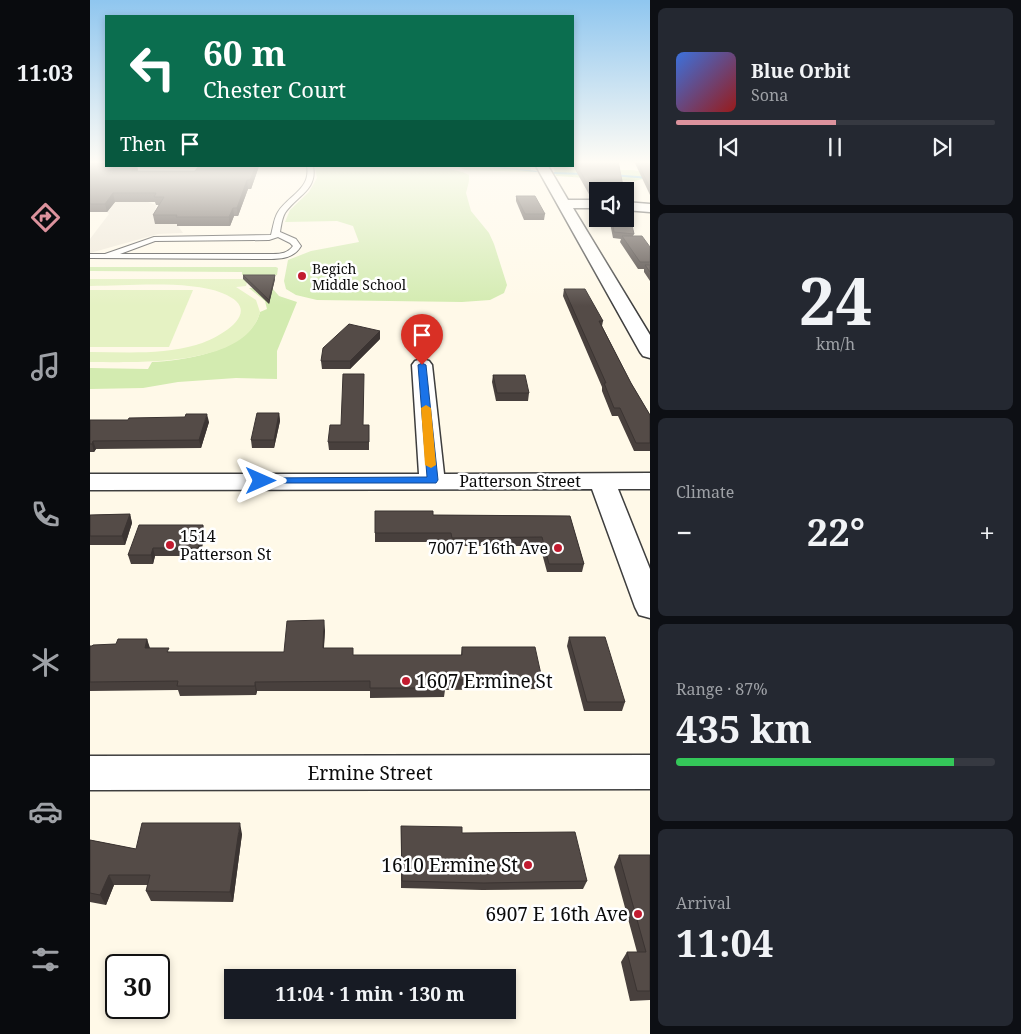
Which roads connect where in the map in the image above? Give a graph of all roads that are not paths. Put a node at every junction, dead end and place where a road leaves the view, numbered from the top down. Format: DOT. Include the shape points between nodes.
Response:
graph roads {
  1 [pos="285,209"];
  2 [pos="566,209"];
  3 [pos="276,234"];
  4 [pos="90,256"];
  5 [pos="106,256"];
  6 [pos="650,352"];
  7 [pos="422,365"];
  8 [pos="432,480"];
  9 [pos="602,481"];
  10 [pos="650,481"];
  11 [pos="90,482"];
  12 [pos="650,607"];
  13 [pos="650,772"];
  14 [pos="90,773"];
  1 -- 3 [label="lane"];
  2 -- 6 [label="street"];
  3 -- 5 [label="lane" via="269,238 154,239"];
  3 -- 5 [label="lane" via="298,246 277,257"];
  4 -- 5 [label="lane"];
  7 -- 8 [label="street"];
  8 -- 9 [label="street, Patterson Street"];
  8 -- 11 [label="street, Patterson Street"];
  9 -- 10 [label="street, Patterson Street"];
  9 -- 12 [label="street"];
  13 -- 14 [label="street, Ermine Street"];
}
